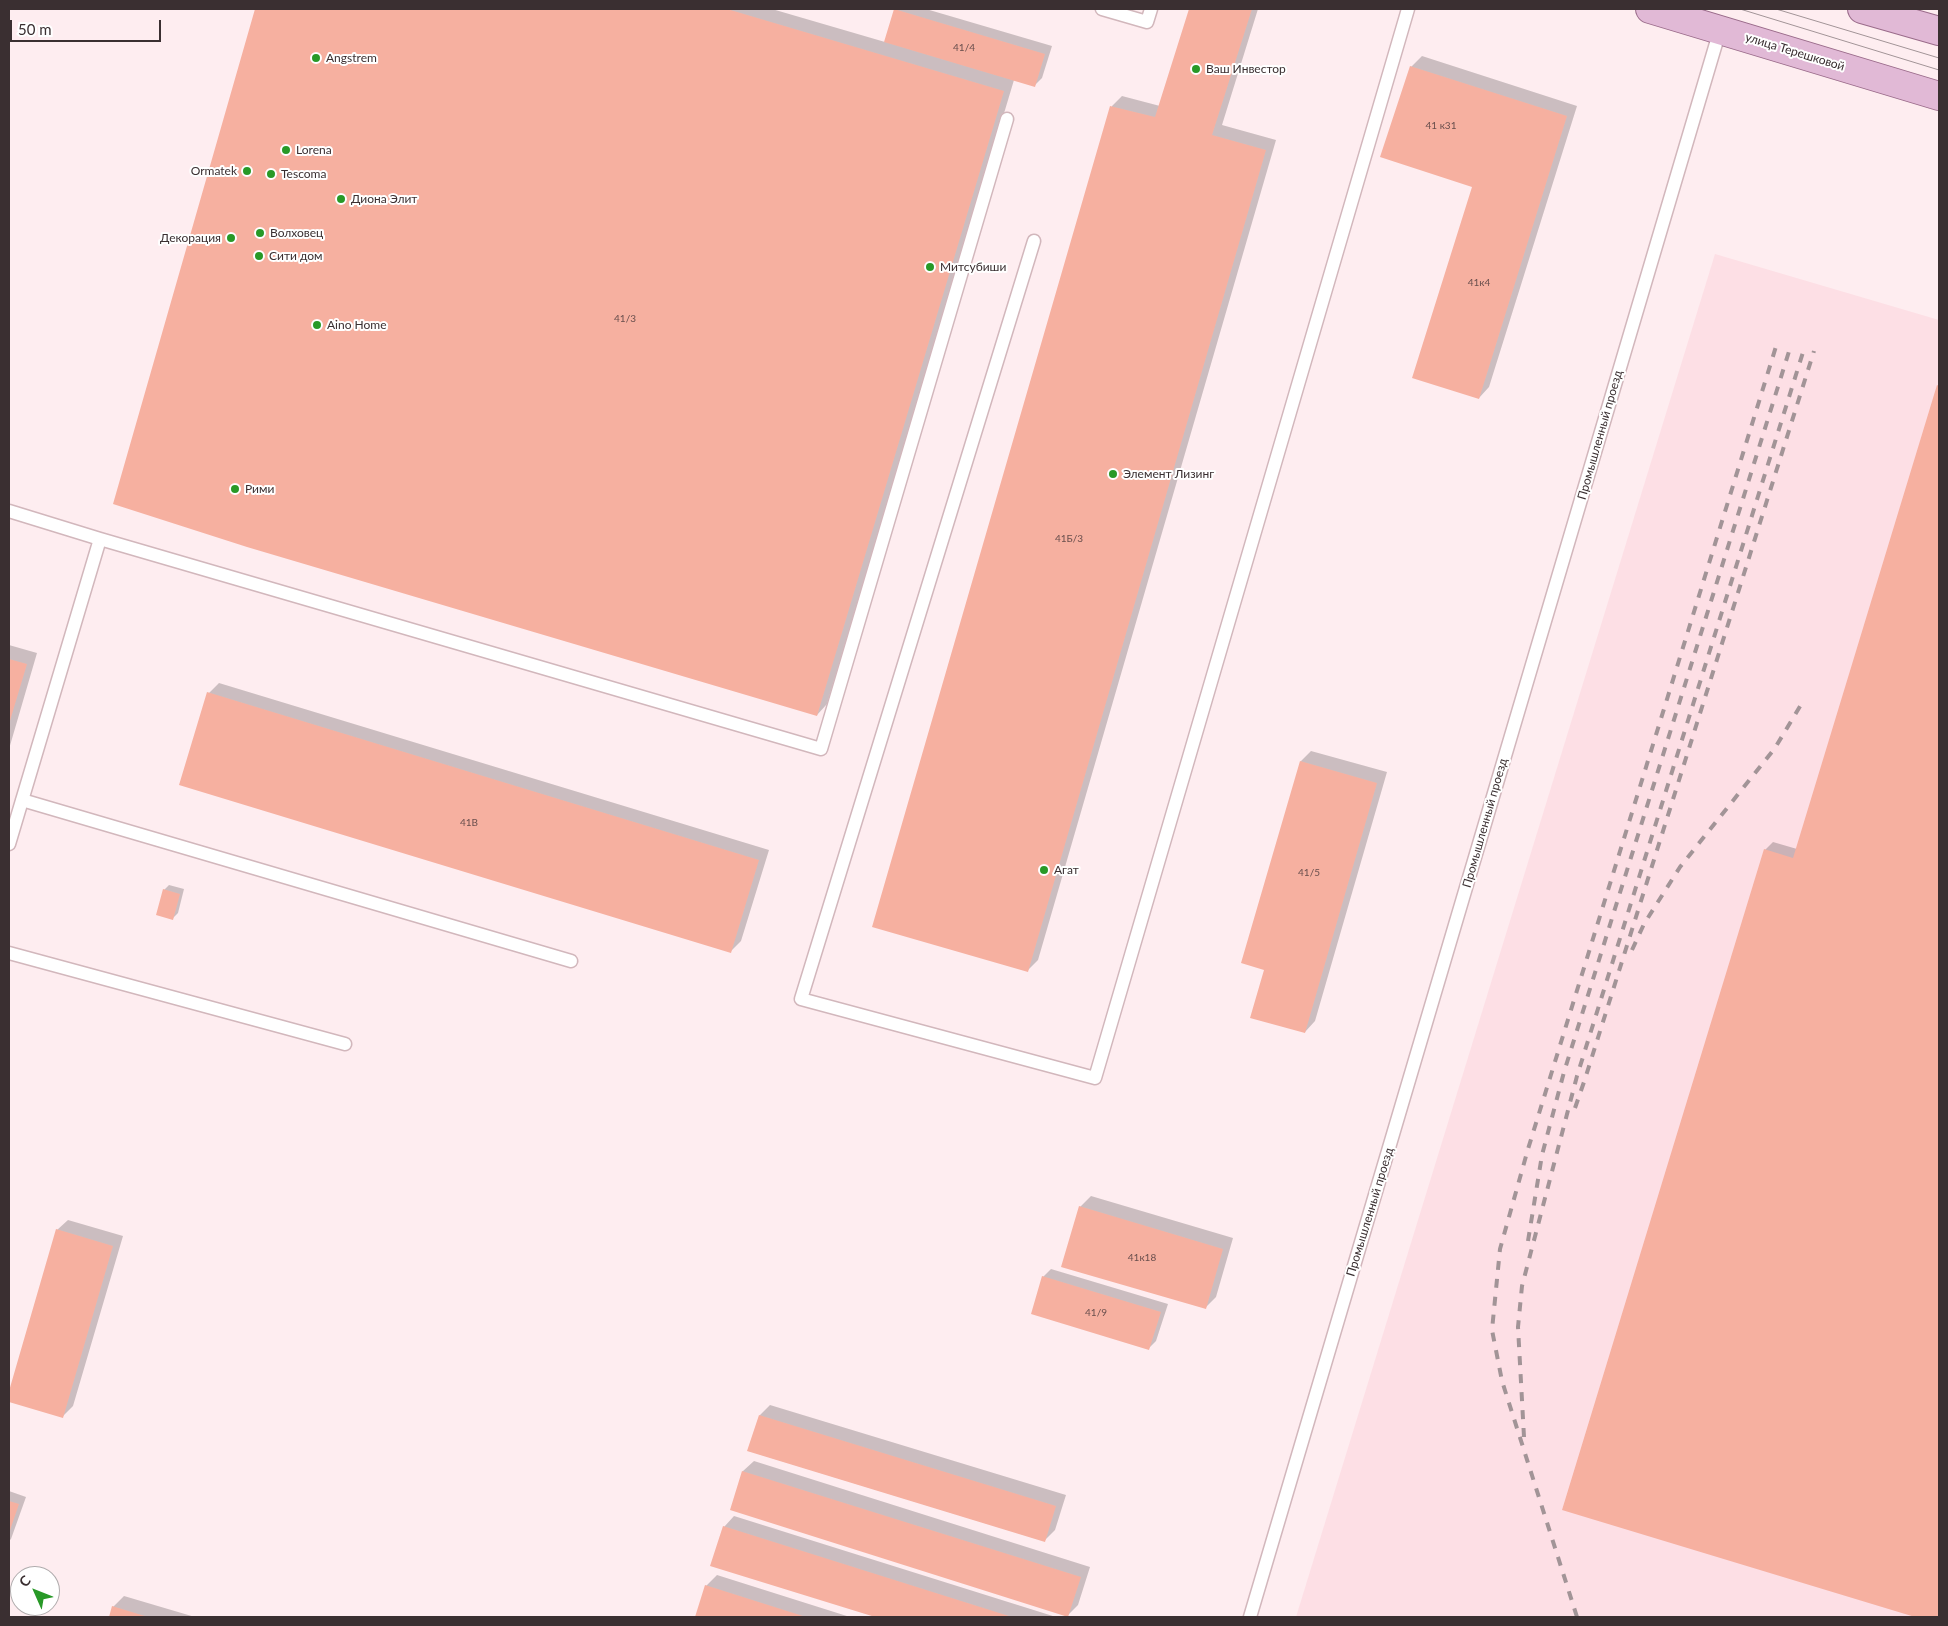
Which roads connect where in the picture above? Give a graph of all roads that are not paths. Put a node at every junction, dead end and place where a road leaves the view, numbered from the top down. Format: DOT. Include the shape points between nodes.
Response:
graph roads {
  1 [pos="1102,9"];
  2 [pos="1151,9"];
  3 [pos="1408,9"];
  4 [pos="1650,9"];
  5 [pos="1862,9"];
  6 [pos="1926,22"];
  7 [pos="1720,30"];
  8 [pos="1939,96"];
  9 [pos="1007,119"];
  10 [pos="1034,241"];
  11 [pos="9,511"];
  12 [pos="100,540"];
  13 [pos="22,800"];
  14 [pos="9,844"];
  15 [pos="9,953"];
  16 [pos="571,961"];
  17 [pos="345,1044"];
  18 [pos="1250,1617"];
  1 -- 2 [label="lane" via="1147,22"];
  3 -- 10 [label="lane" via="1095,1078 801,999"];
  4 -- 7 [label="main road, улица Терешковой"];
  5 -- 6 [label="main road"];
  7 -- 8 [label="main road, улица Терешковой"];
  7 -- 18 [label="lane, Промышленный проезд"];
  9 -- 12 [label="lane" via="821,749"];
  11 -- 12 [label="lane"];
  12 -- 13 [label="lane"];
  13 -- 14 [label="lane"];
  13 -- 16 [label="lane"];
  15 -- 17 [label="lane"];
}
